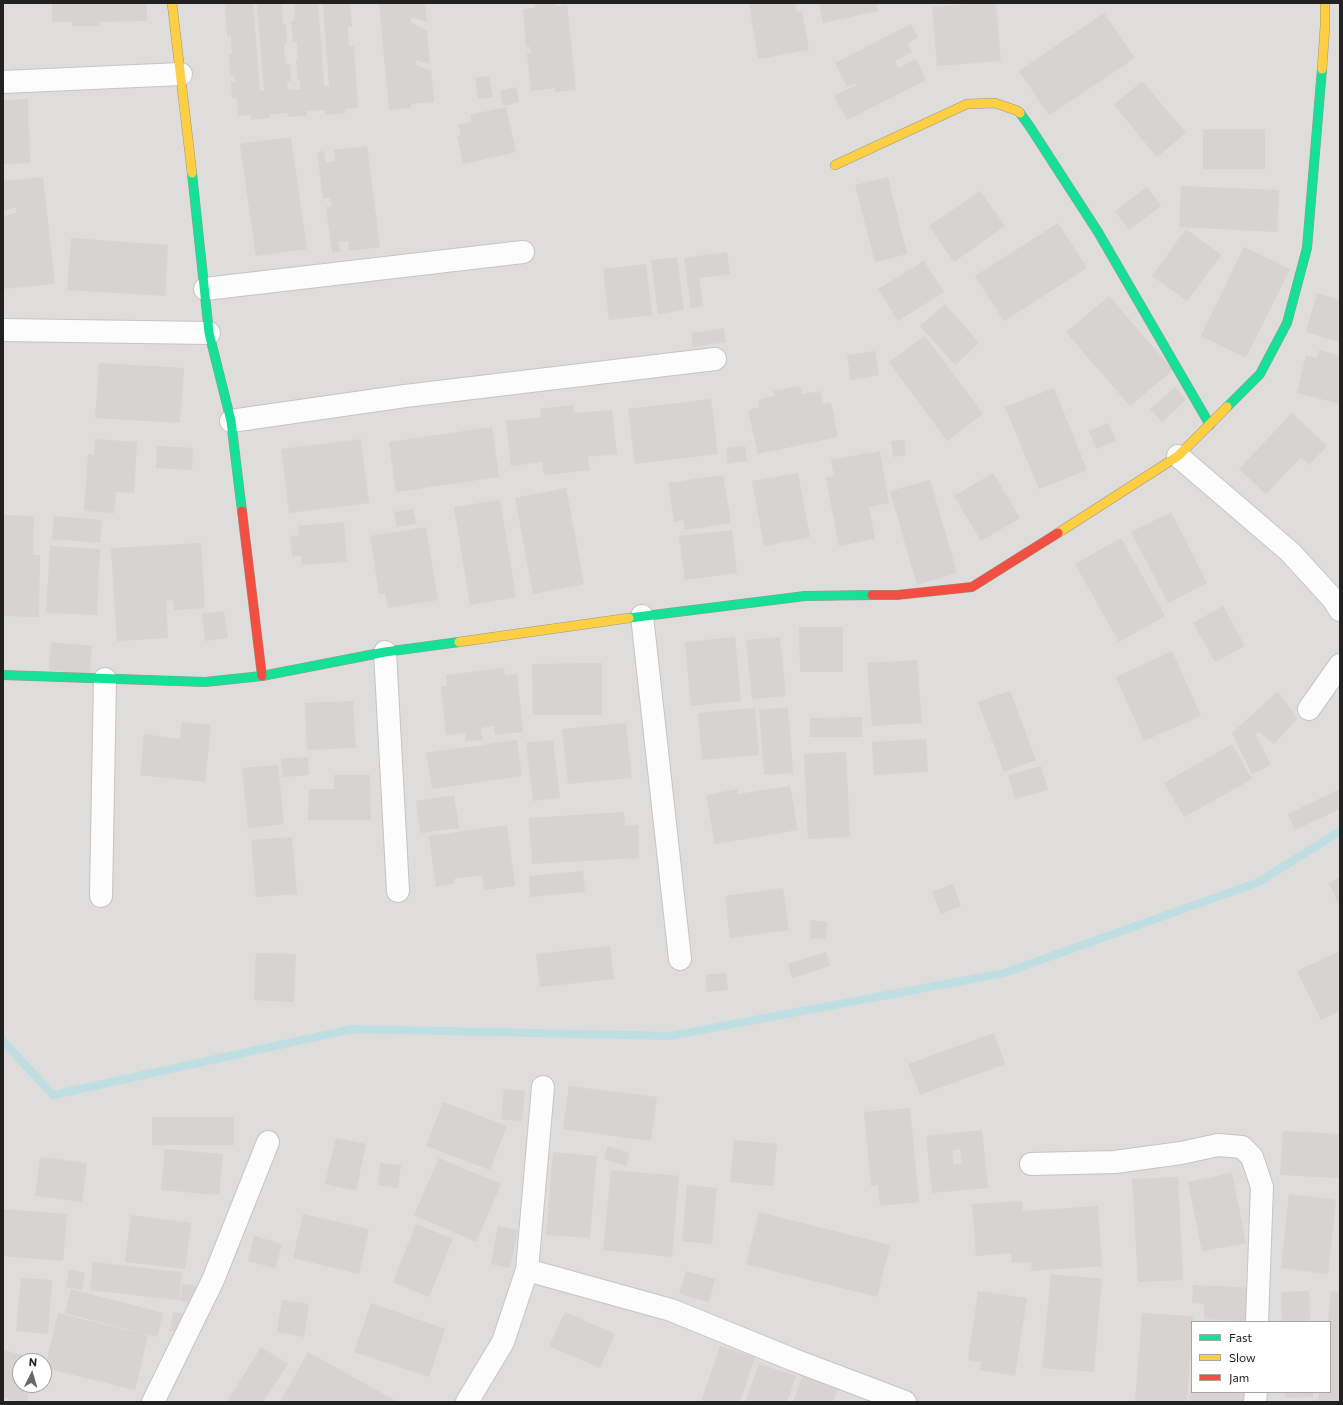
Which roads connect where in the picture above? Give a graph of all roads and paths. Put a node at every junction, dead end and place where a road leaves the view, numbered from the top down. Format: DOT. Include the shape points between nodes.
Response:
graph roads {
  1 [pos="172,3"];
  2 [pos="1325,3"];
  3 [pos="181,74"];
  4 [pos="3,82"];
  5 [pos="835,166"];
  6 [pos="523,252"];
  7 [pos="205,289"];
  8 [pos="3,330"];
  9 [pos="209,333"];
  10 [pos="715,359"];
  11 [pos="231,421"];
  12 [pos="1210,425"];
  13 [pos="1178,456"];
  14 [pos="1340,610"];
  15 [pos="642,616"];
  16 [pos="385,652"];
  17 [pos="1340,665"];
  18 [pos="3,675"];
  19 [pos="262,676"];
  20 [pos="105,679"];
  21 [pos="1309,709"];
  22 [pos="398,891"];
  23 [pos="101,896"];
  24 [pos="680,959"];
  25 [pos="543,1087"];
  26 [pos="268,1142"];
  27 [pos="1031,1164"];
  28 [pos="527,1270"];
  29 [pos="1257,1321"];
  30 [pos="871,1396"];
  31 [pos="153,1402"];
  32 [pos="467,1402"];
  33 [pos="905,1402"];
  1 -- 3 [label="street"];
  2 -- 12 [label="street" via="1307,248 1287,323 1260,374"];
  3 -- 4 [label="street"];
  3 -- 7 [label="street"];
  5 -- 12 [label="street" via="967,104 995,103 1018,111 1098,232"];
  6 -- 7 [label="street"];
  7 -- 9 [label="street"];
  8 -- 9 [label="street"];
  9 -- 11 [label="street"];
  10 -- 11 [label="street"];
  11 -- 19 [label="street"];
  12 -- 13 [label="street"];
  13 -- 14 [label="street" via="1290,552"];
  13 -- 15 [label="street" via="972,587 897,595 805,596"];
  15 -- 16 [label="street"];
  15 -- 24 [label="street"];
  16 -- 19 [label="street"];
  16 -- 22 [label="street"];
  17 -- 21 [label="street"];
  18 -- 20 [label="street"];
  19 -- 20 [label="street" via="205,682"];
  20 -- 23 [label="street"];
  25 -- 28 [label="street"];
  26 -- 31 [label="street" via="213,1280"];
  27 -- 29 [label="street" via="1115,1162 1218,1145 1242,1147 1252,1157 1262,1187"];
  28 -- 30 [label="street" via="671,1310"];
  28 -- 32 [label="street" via="502,1342"];
  30 -- 33 [label="street"];
}
